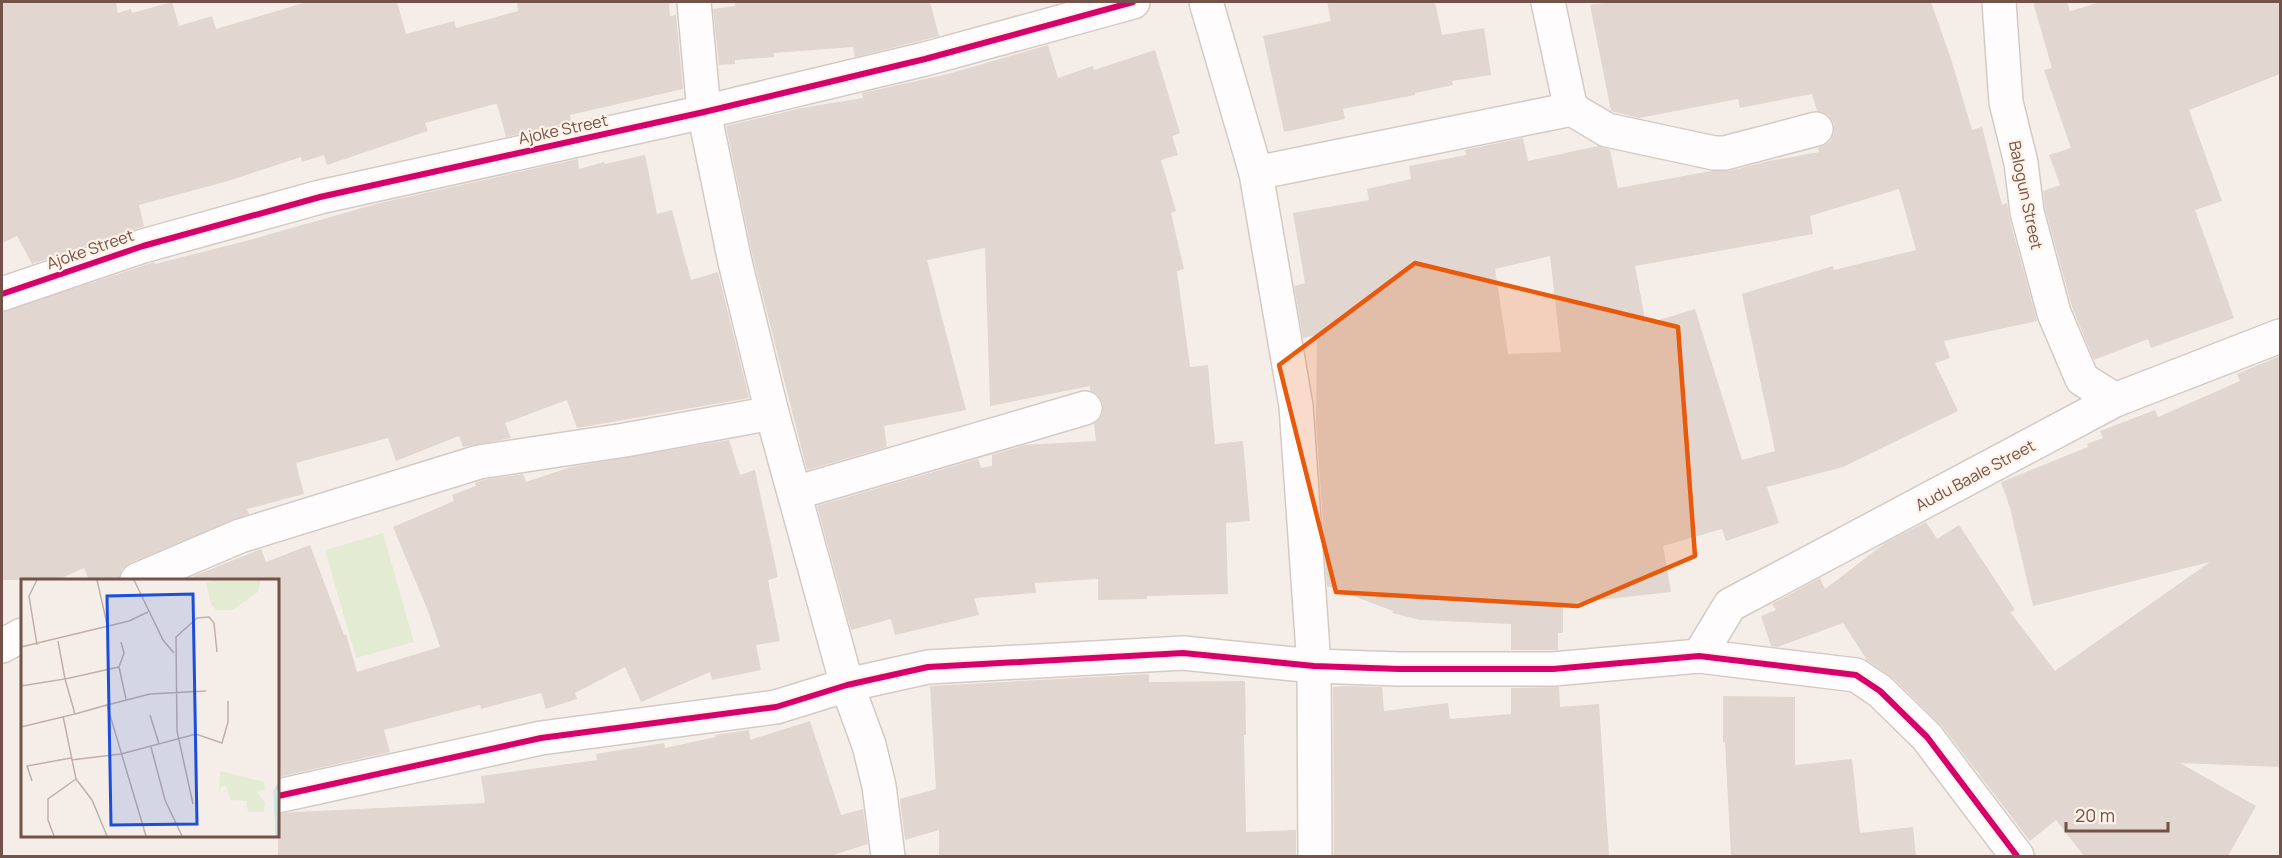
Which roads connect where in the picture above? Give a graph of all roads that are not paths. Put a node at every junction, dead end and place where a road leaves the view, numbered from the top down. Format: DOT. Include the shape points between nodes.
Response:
graph roads {
  1 [pos="694,2"];
  2 [pos="1133,2"];
  3 [pos="1206,2"];
  4 [pos="1548,2"];
  5 [pos="1999,2"];
  6 [pos="1570,108"];
  7 [pos="704,112"];
  8 [pos="1816,129"];
  9 [pos="1257,173"];
  10 [pos="2,294"];
  11 [pos="2280,336"];
  12 [pos="2115,400"];
  13 [pos="1085,408"];
  14 [pos="772,413"];
  15 [pos="795,493"];
  16 [pos="139,579"];
  17 [pos="21,636"];
  18 [pos="2,646"];
  19 [pos="1699,656"];
  20 [pos="1314,666"];
  21 [pos="847,685"];
  22 [pos="279,796"];
  23 [pos="888,856"];
  24 [pos="1315,856"];
  25 [pos="2017,856"];
  1 -- 7 [label="street"];
  2 -- 7 [label="street, Ajoke Street" via="925,59"];
  3 -- 9 [label="street"];
  4 -- 6 [label="street"];
  5 -- 12 [label="street, Balogun Street" via="2006,102 2021,163 2027,212 2054,313 2082,379"];
  6 -- 8 [label="street" via="1607,130 1714,153"];
  6 -- 9 [label="street"];
  7 -- 10 [label="street, Ajoke Street" via="320,196 143,246"];
  7 -- 14 [label="street"];
  9 -- 20 [label="street" via="1296,406"];
  11 -- 12 [label="street, Audu Baale Street"];
  12 -- 19 [label="street, Audu Baale Street" via="1730,605"];
  13 -- 15 [label="street"];
  14 -- 15 [label="street"];
  14 -- 16 [label="street" via="479,462 240,536"];
  15 -- 21 [label="street"];
  17 -- 18 [label="street"];
  19 -- 20 [label="street" via="1553,669"];
  19 -- 25 [label="street" via="1856,675 1880,691 1927,737"];
  20 -- 21 [label="street" via="1183,653 1078,657 928,667"];
  20 -- 24 [label="street"];
  21 -- 22 [label="street" via="776,707 541,738"];
  21 -- 23 [label="street" via="879,786"];
}
